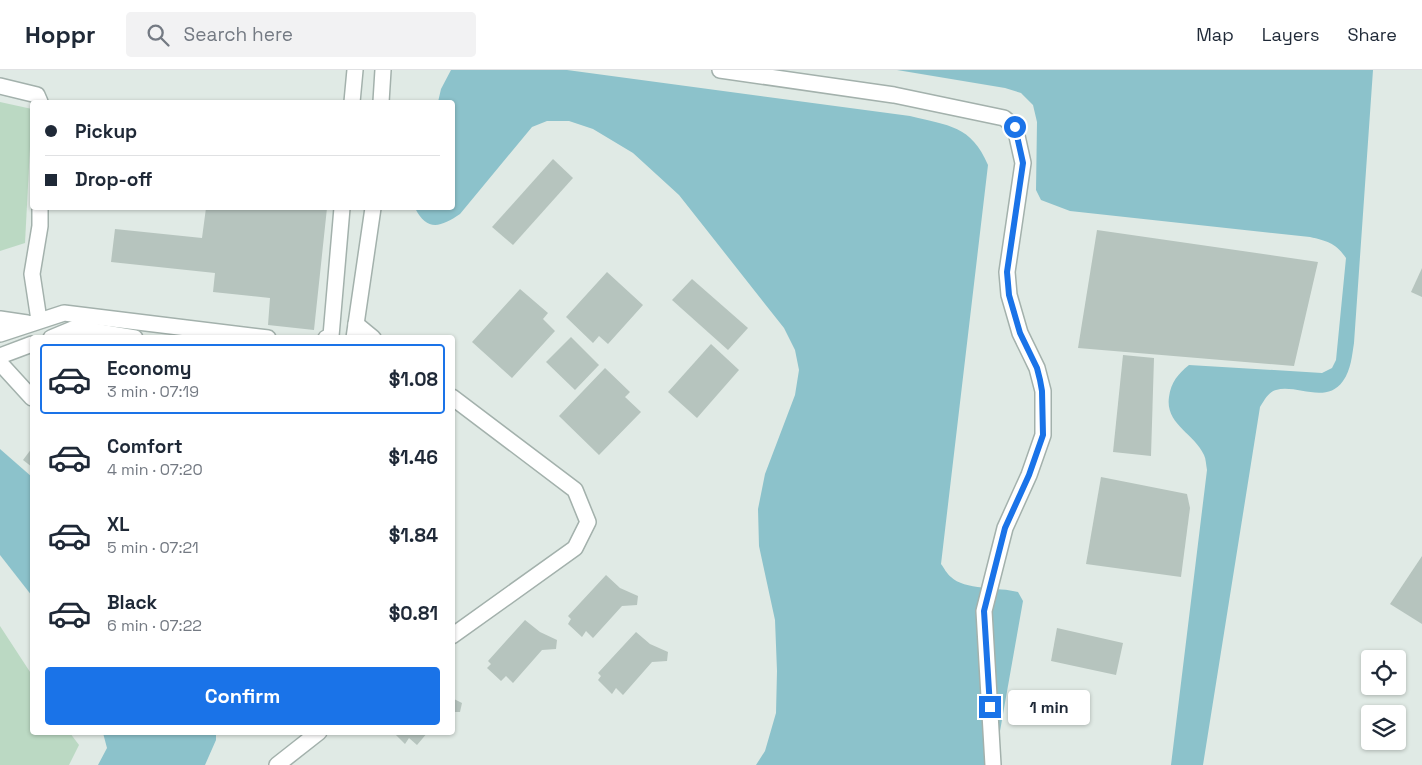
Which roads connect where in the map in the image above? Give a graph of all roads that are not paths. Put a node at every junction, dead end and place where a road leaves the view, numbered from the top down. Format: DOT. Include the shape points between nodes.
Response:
graph roads {
  1 [pos="355,70"];
  2 [pos="383,70"];
  3 [pos="720,70"];
  4 [pos="0,86"];
  5 [pos="39,100"];
  6 [pos="352,100"];
  7 [pos="381,100"];
  8 [pos="40,210"];
  9 [pos="342,210"];
  10 [pos="373,210"];
  11 [pos="0,319"];
  12 [pos="34,322"];
  13 [pos="355,331"];
  14 [pos="0,334"];
  15 [pos="58,335"];
  16 [pos="117,335"];
  17 [pos="244,335"];
  18 [pos="331,335"];
  19 [pos="30,345"];
  20 [pos="0,356"];
  21 [pos="0,363"];
  22 [pos="30,396"];
  23 [pos="455,399"];
  24 [pos="455,634"];
  25 [pos="315,735"];
  26 [pos="277,765"];
  27 [pos="993,765"];
  1 -- 6 [label="street"];
  2 -- 7 [label="street"];
  3 -- 27 [label="street" via="894,95 1004,118 1015,127 1023,163 1007,272 1009,295 1020,333 1037,368 1042,391 1043,435 1005,528 984,611"];
  4 -- 5 [label="street" via="38,95"];
  8 -- 12 [label="street" via="32,274"];
  9 -- 18 [label="street"];
  10 -- 13 [label="street"];
  11 -- 12 [label="street"];
  12 -- 14 [label="street"];
  12 -- 17 [label="street" via="64,313"];
  15 -- 16 [label="street" via="75,328"];
  19 -- 20 [label="street"];
  21 -- 22 [label="street"];
  23 -- 24 [label="street" via="575,490 588,522 575,548"];
  25 -- 26 [label="street"];
}
